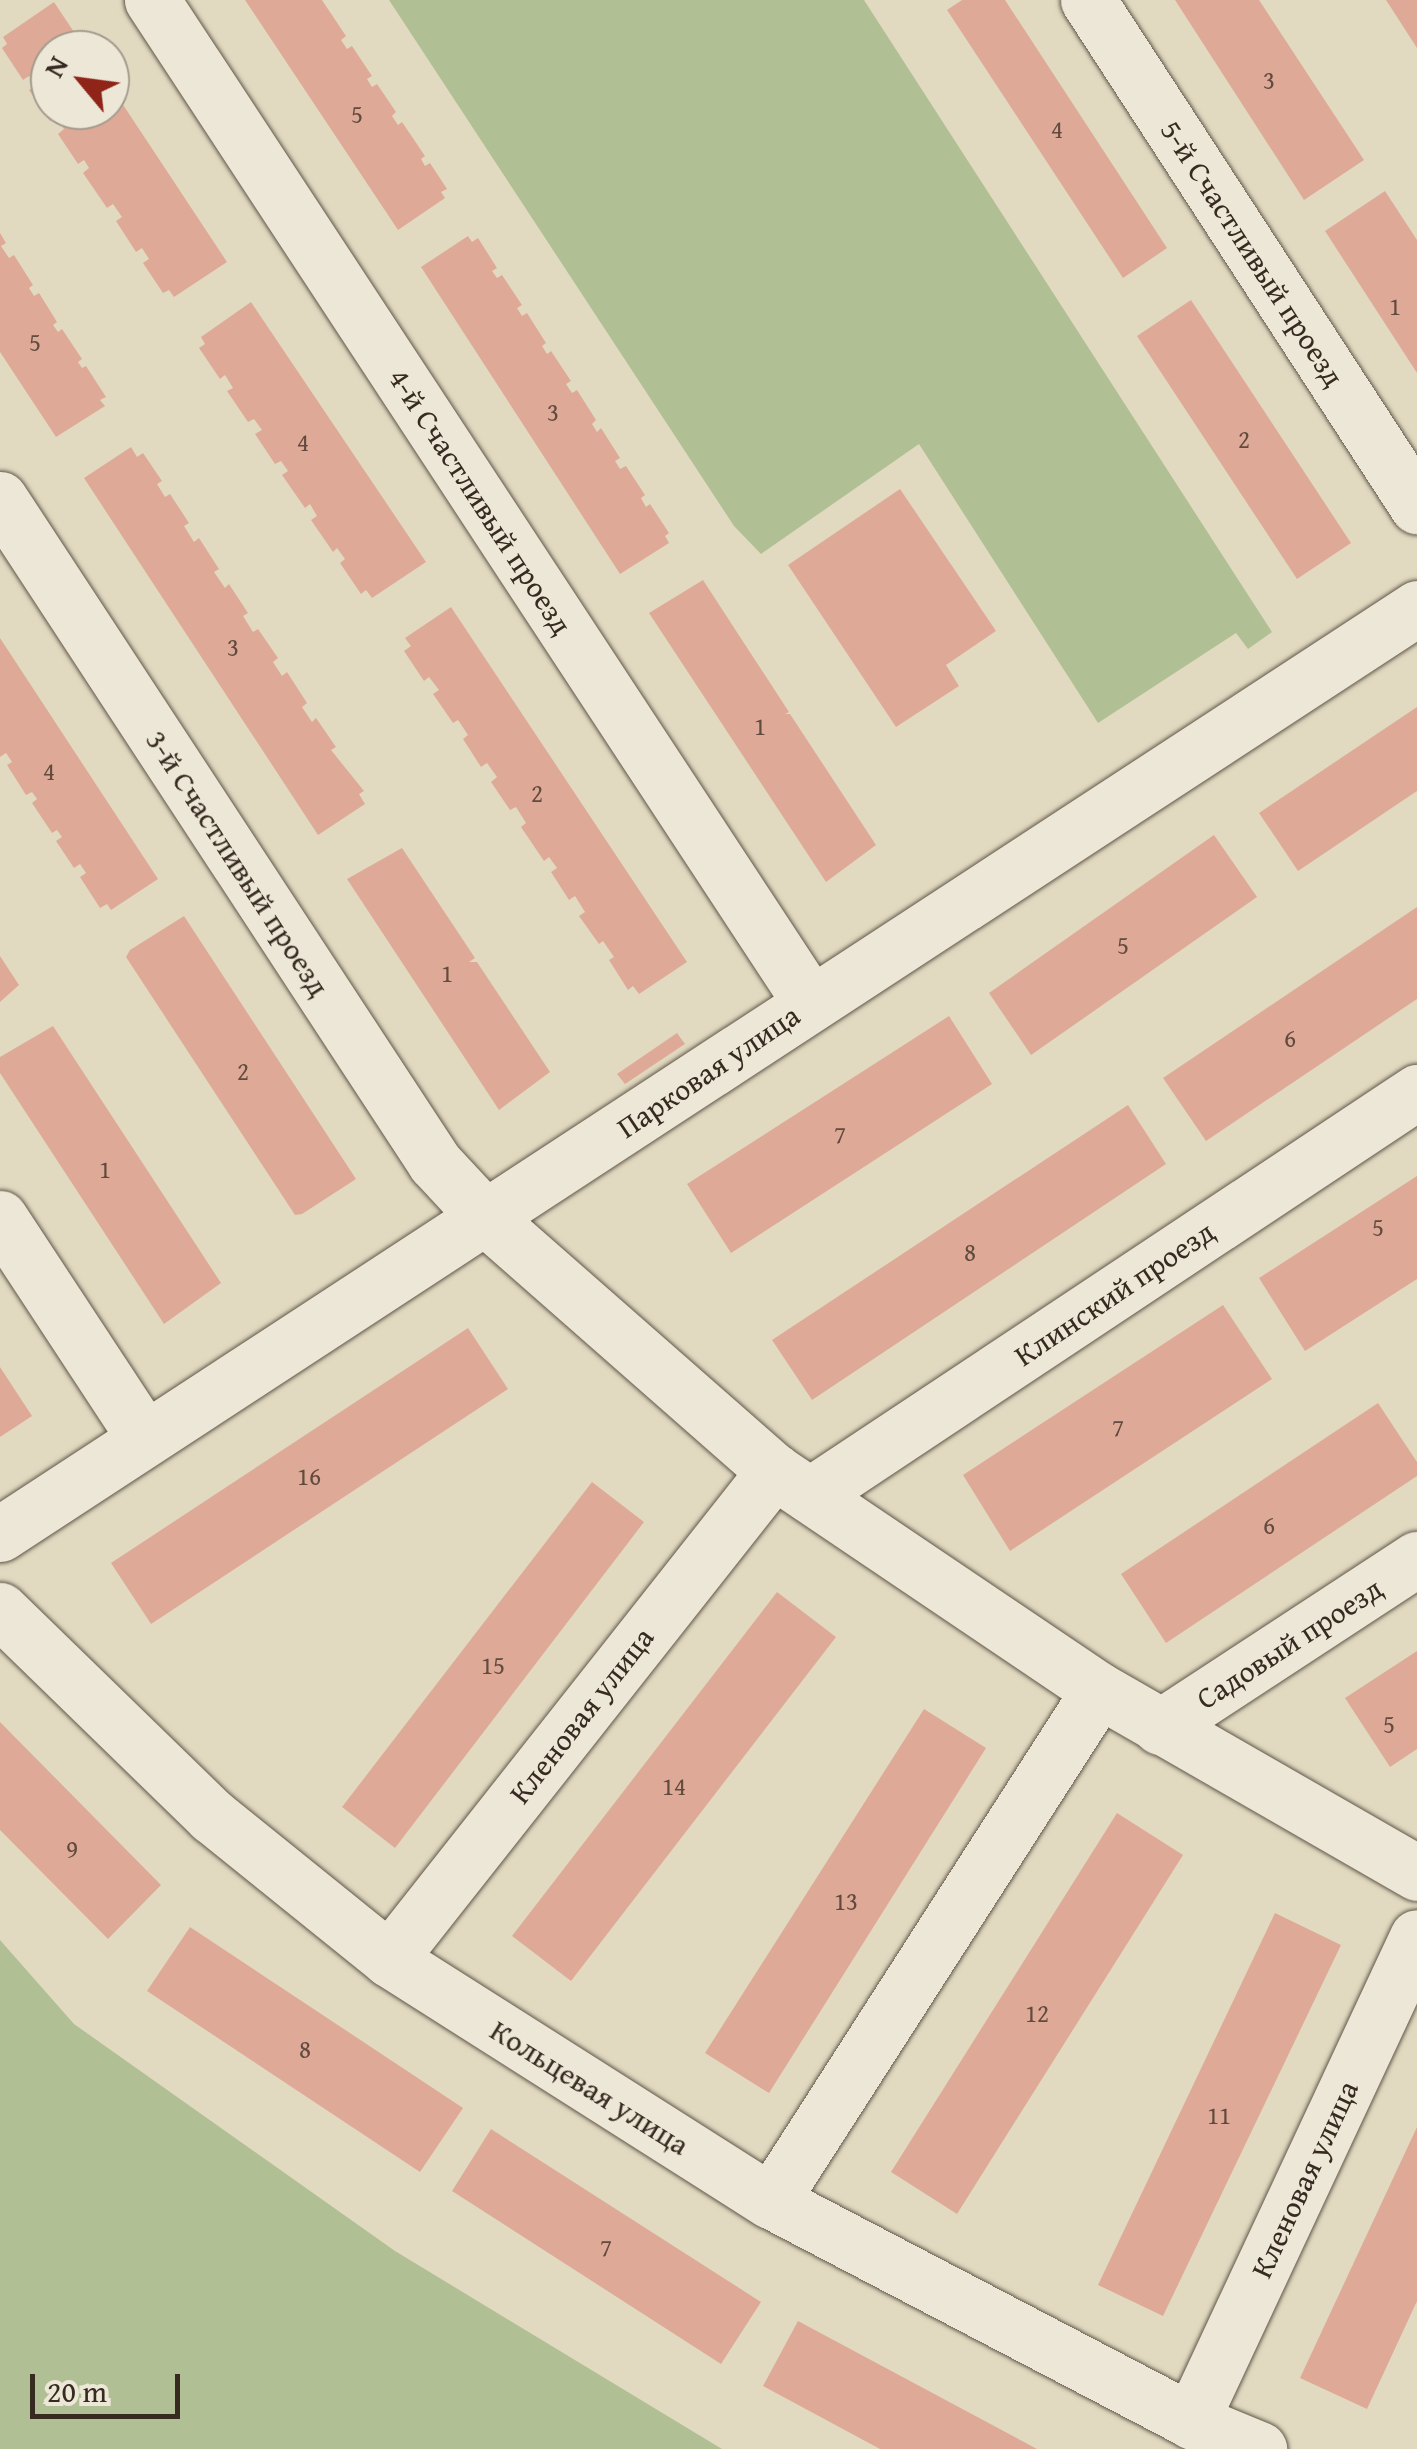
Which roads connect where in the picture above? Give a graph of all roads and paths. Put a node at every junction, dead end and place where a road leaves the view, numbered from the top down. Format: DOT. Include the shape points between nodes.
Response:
graph roads {
  1 [pos="152,0"];
  2 [pos="1088,0"];
  3 [pos="0,498"];
  4 [pos="1417,506"];
  5 [pos="1417,608"];
  6 [pos="810,1002"];
  7 [pos="1417,1092"];
  8 [pos="0,1218"];
  9 [pos="487,1219"];
  10 [pos="146,1439"];
  11 [pos="792,1483"];
  12 [pos="0,1534"];
  13 [pos="1417,1559"];
  14 [pos="0,1610"];
  15 [pos="1099,1690"];
  16 [pos="1160,1727"];
  17 [pos="1417,1873"];
  18 [pos="1417,1937"];
  19 [pos="389,1959"];
  20 [pos="771,2202"];
  21 [pos="1191,2421"];
  22 [pos="1258,2449"];
  1 -- 6 [label="street, 4-й Счастливый проезд"];
  2 -- 4 [label="street, 5-й Счастливый проезд"];
  3 -- 9 [label="street, 3-й Счастливый проезд" via="435,1163"];
  5 -- 6 [label="street, Парковая улица"];
  6 -- 9 [label="street, Парковая улица"];
  7 -- 11 [label="street, Клинский проезд"];
  8 -- 10 [label="street"];
  9 -- 10 [label="street, Парковая улица"];
  9 -- 11 [label="street"];
  10 -- 12 [label="street, Парковая улица"];
  11 -- 15 [label="street"];
  11 -- 19 [label="street, Кленовая улица"];
  13 -- 16 [label="street, Садовый проезд"];
  14 -- 19 [label="street, Кольцевая улица" via="212,1816"];
  15 -- 16 [label="street"];
  15 -- 20 [label="street"];
  16 -- 17 [label="street"];
  18 -- 21 [label="street, Кленовая улица"];
  19 -- 20 [label="street, Кольцевая улица"];
  20 -- 21 [label="street, Кольцевая улица"];
  21 -- 22 [label="street, Кольцевая улица"];
}
